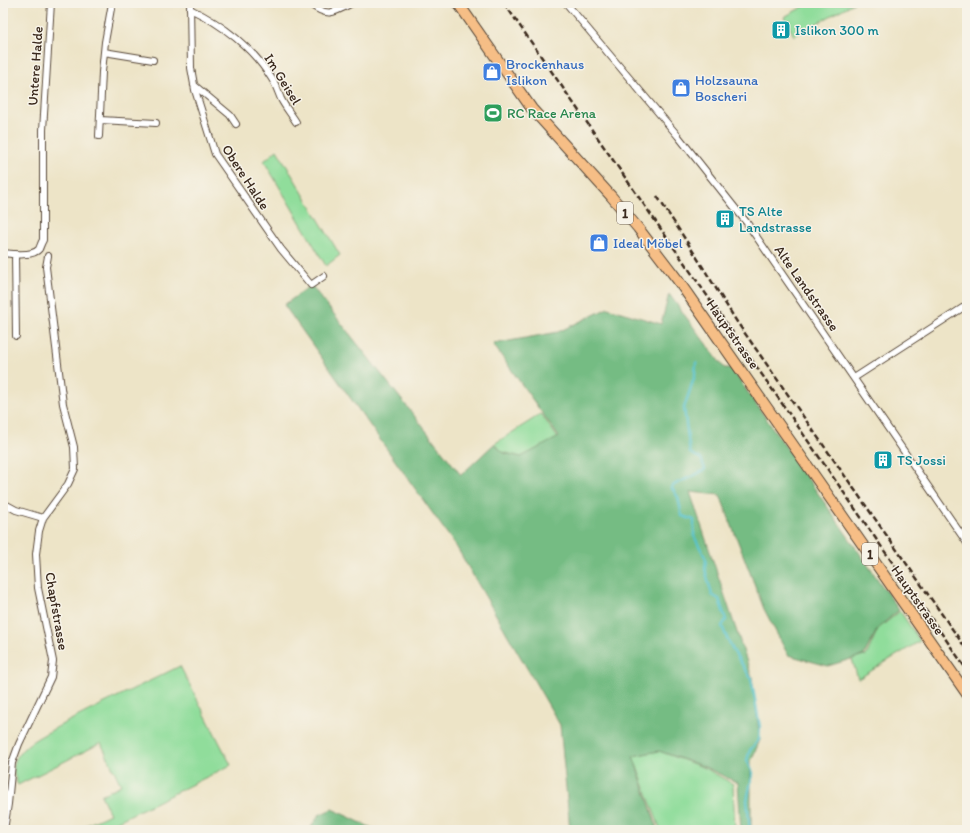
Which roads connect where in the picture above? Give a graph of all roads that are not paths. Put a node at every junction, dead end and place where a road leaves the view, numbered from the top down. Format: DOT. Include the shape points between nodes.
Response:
graph roads {
  1 [pos="51,3"];
  2 [pos="112,3"];
  3 [pos="309,3"];
  4 [pos="352,3"];
  5 [pos="458,3"];
  6 [pos="566,3"];
  7 [pos="190,6"];
  8 [pos="104,52"];
  9 [pos="153,60"];
  10 [pos="194,85"];
  11 [pos="100,120"];
  12 [pos="296,122"];
  13 [pos="156,123"];
  14 [pos="236,124"];
  15 [pos="100,136"];
  16 [pos="3,253"];
  17 [pos="15,254"];
  18 [pos="48,256"];
  19 [pos="324,276"];
  20 [pos="967,305"];
  21 [pos="16,336"];
  22 [pos="854,378"];
  23 [pos="3,503"];
  24 [pos="43,518"];
  25 [pos="967,543"];
  26 [pos="967,694"];
  27 [pos="4,830"];
  1 -- 17 [label="street, Untere Halde" via="43,130 42,240 38,250 32,254"];
  2 -- 8 [label="street"];
  3 -- 4 [label="street" via="326,13 334,13"];
  5 -- 26 [label="main road, Hauptstrasse / 1" via="532,109 615,201 676,278"];
  6 -- 22 [label="street, Alte Landstrasse" via="747,223"];
  7 -- 10 [label="street, Obere Halde" via="191,68"];
  7 -- 12 [label="street, Im Geisel" via="228,32 257,58 273,80"];
  8 -- 9 [label="street"];
  8 -- 11 [label="street"];
  10 -- 14 [label="street" via="230,114"];
  10 -- 19 [label="street, Obere Halde" via="215,154 241,194 281,250 311,285"];
  11 -- 13 [label="street"];
  11 -- 15 [label="street"];
  16 -- 17 [label="street"];
  17 -- 21 [label="street"];
  18 -- 24 [label="street, Chapfstrasse" via="46,267 62,396 74,447 75,469 68,484"];
  20 -- 22 [label="street"];
  22 -- 25 [label="street, Alte Landstrasse"];
  23 -- 24 [label="street"];
  24 -- 27 [label="street, Chapfstrasse" via="36,554 38,581 53,661 52,677 12,763"];
}
